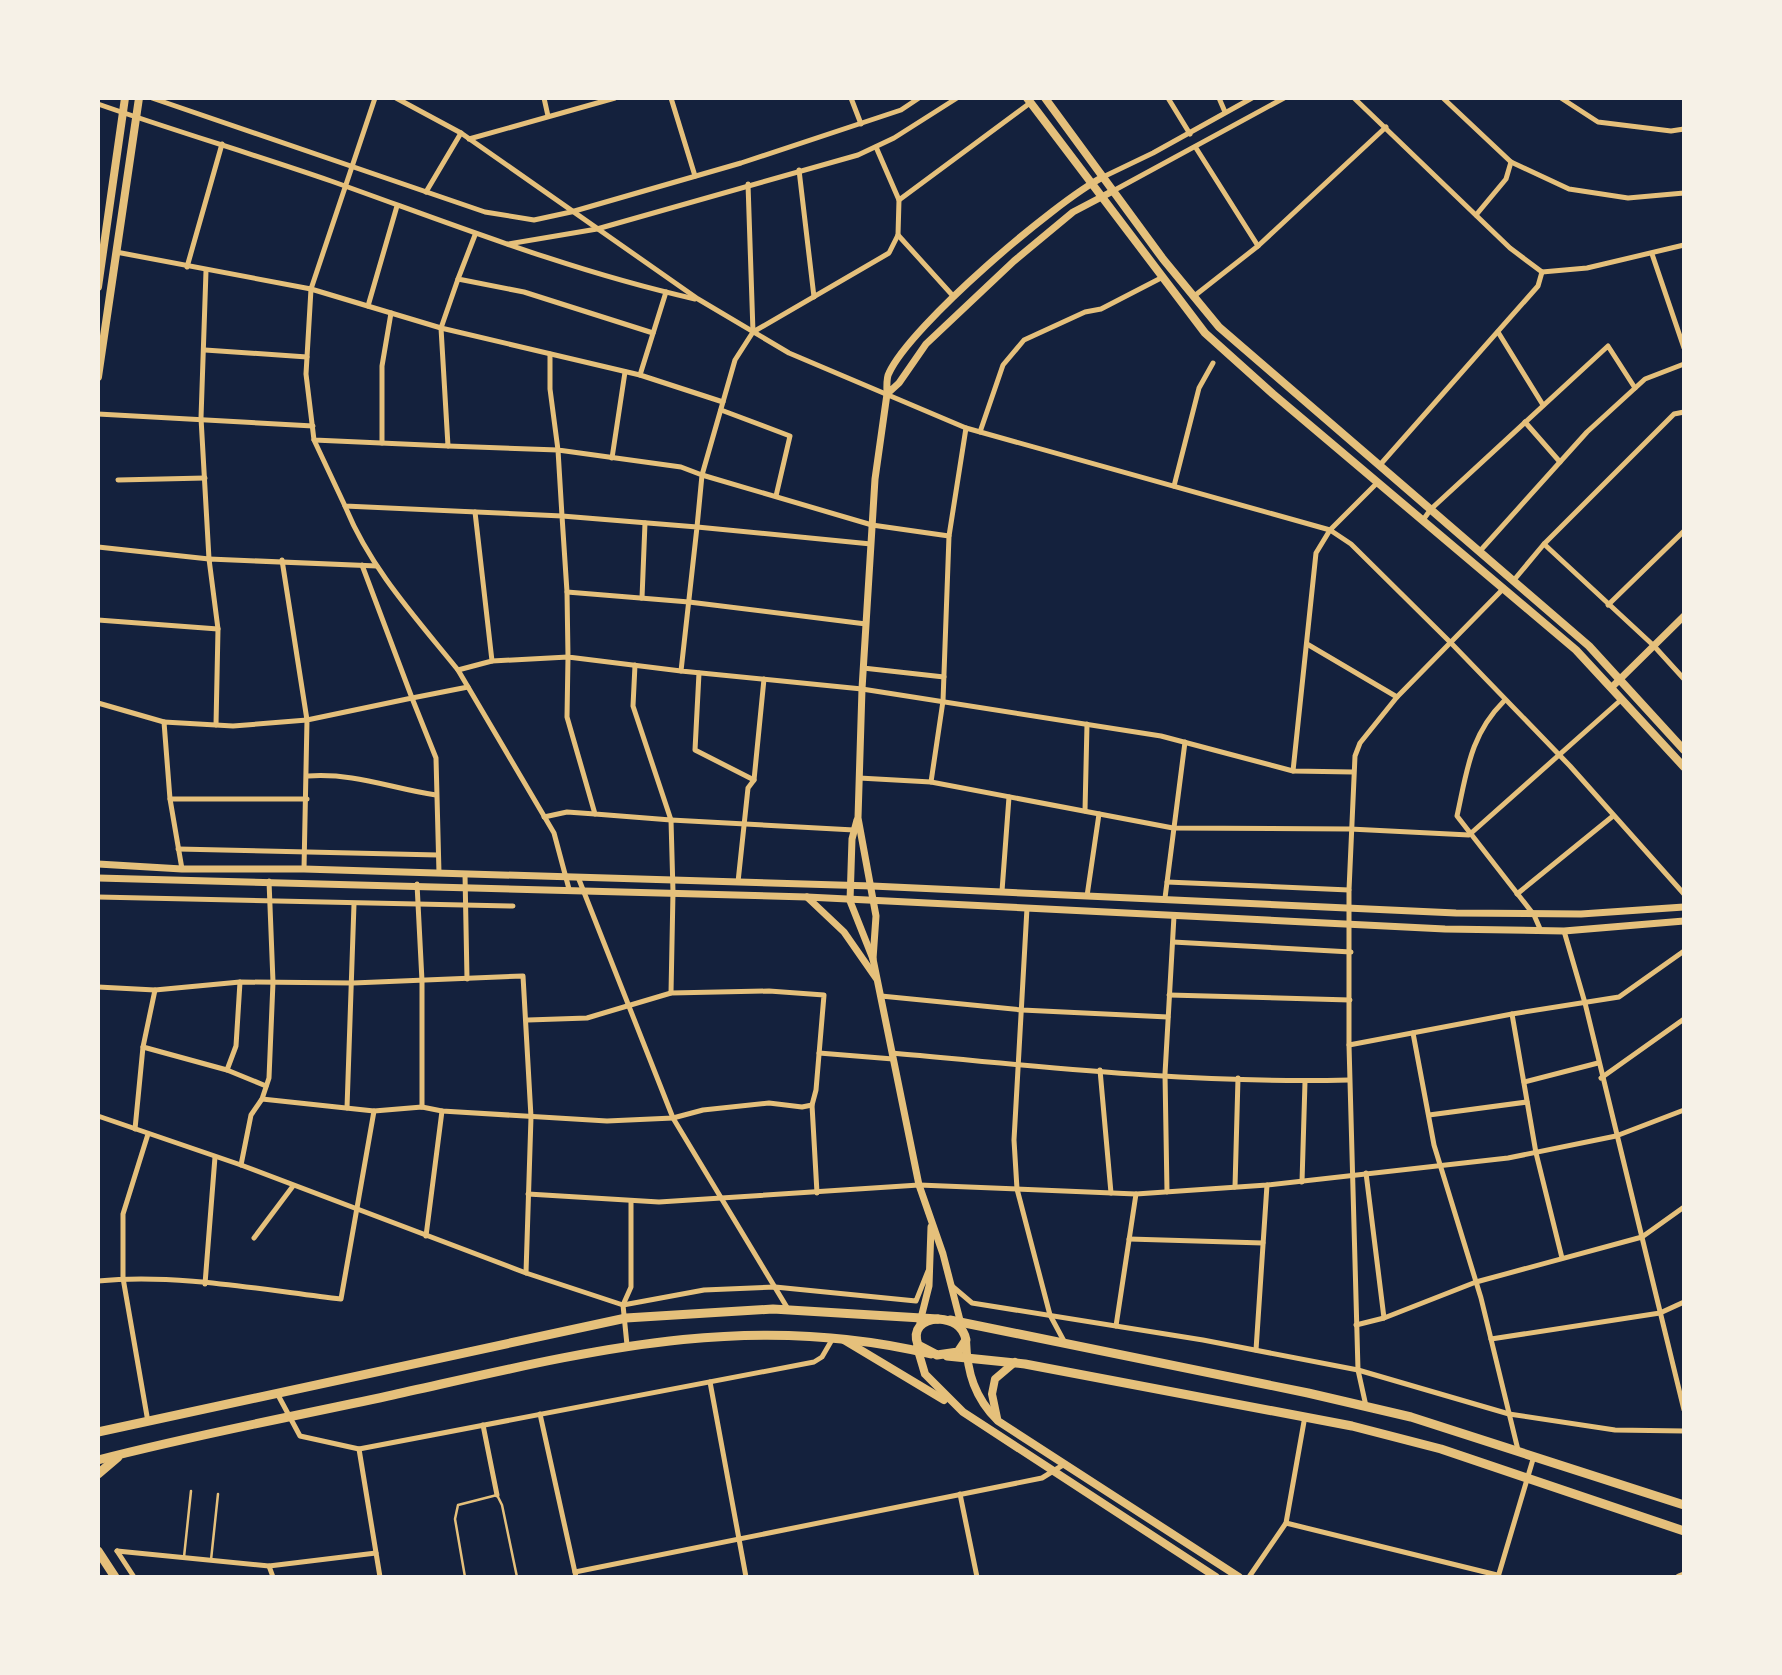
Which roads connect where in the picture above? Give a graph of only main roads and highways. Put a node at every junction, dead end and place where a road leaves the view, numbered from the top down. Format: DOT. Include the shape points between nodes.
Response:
graph roads {
  1 [pos="125,98"];
  2 [pos="139,98"];
  3 [pos="1045,98"];
  4 [pos="1029,101"];
  5 [pos="98,287"];
  6 [pos="98,377"];
  7 [pos="1366,455"];
  8 [pos="1357,464"];
  9 [pos="1632,691"];
  10 [pos="1623,698"];
  11 [pos="1684,750"];
  12 [pos="1684,767"];
  13 [pos="938,1319"];
  14 [pos="963,1332"];
  15 [pos="835,1336"];
  16 [pos="916,1336"];
  17 [pos="917,1351"];
  18 [pos="931,1354"];
  19 [pos="947,1356"];
  20 [pos="966,1357"];
  21 [pos="1015,1362"];
  22 [pos="963,1412"];
  23 [pos="998,1421"];
  24 [pos="98,1432"];
  25 [pos="122,1454"];
  26 [pos="98,1460"];
  27 [pos="98,1474"];
  28 [pos="1684,1506"];
  29 [pos="1684,1531"];
  30 [pos="98,1550"];
  31 [pos="115,1577"];
  32 [pos="1216,1577"];
  33 [pos="1239,1577"];
  1 -- 5 [label="main road"];
  2 -- 6 [label="main road"];
  3 -- 7 [label="main road" via="1193,297 1237,345"];
  4 -- 8 [label="main road" via="1161,278 1223,350"];
  7 -- 8 [label="main road"];
  7 -- 9 [label="main road" via="1514,580"];
  8 -- 10 [label="main road" via="1504,588"];
  9 -- 10 [label="main road"];
  9 -- 11 [label="main road"];
  10 -- 12 [label="main road"];
  13 -- 14 [label="main road" via="950,1320"];
  13 -- 16 [label="main road" via="922,1324"];
  13 -- 24 [label="main road" via="788,1309 727,1309 624,1319"];
  14 -- 19 [label="main road" via="958,1352"];
  14 -- 20 [label="main road"];
  14 -- 28 [label="main road" via="1066,1345 1366,1406 1534,1455"];
  15 -- 17 [label="main road"];
  15 -- 22 [label="main road"];
  15 -- 25 [label="main road" via="715,1335 627,1345"];
  16 -- 17 [label="main road"];
  16 -- 18 [label="main road" via="922,1349"];
  17 -- 18 [label="main road"];
  17 -- 22 [label="main road" via="925,1374"];
  18 -- 19 [label="main road"];
  19 -- 20 [label="main road"];
  20 -- 21 [label="main road"];
  20 -- 23 [label="main road" via="977,1395"];
  21 -- 23 [label="main road" via="1001,1371 993,1385"];
  21 -- 29 [label="main road" via="1400,1437"];
  22 -- 32 [label="main road"];
  23 -- 33 [label="main road"];
  25 -- 26 [label="main road"];
  25 -- 27 [label="main road"];
  30 -- 31 [label="main road"];
}
